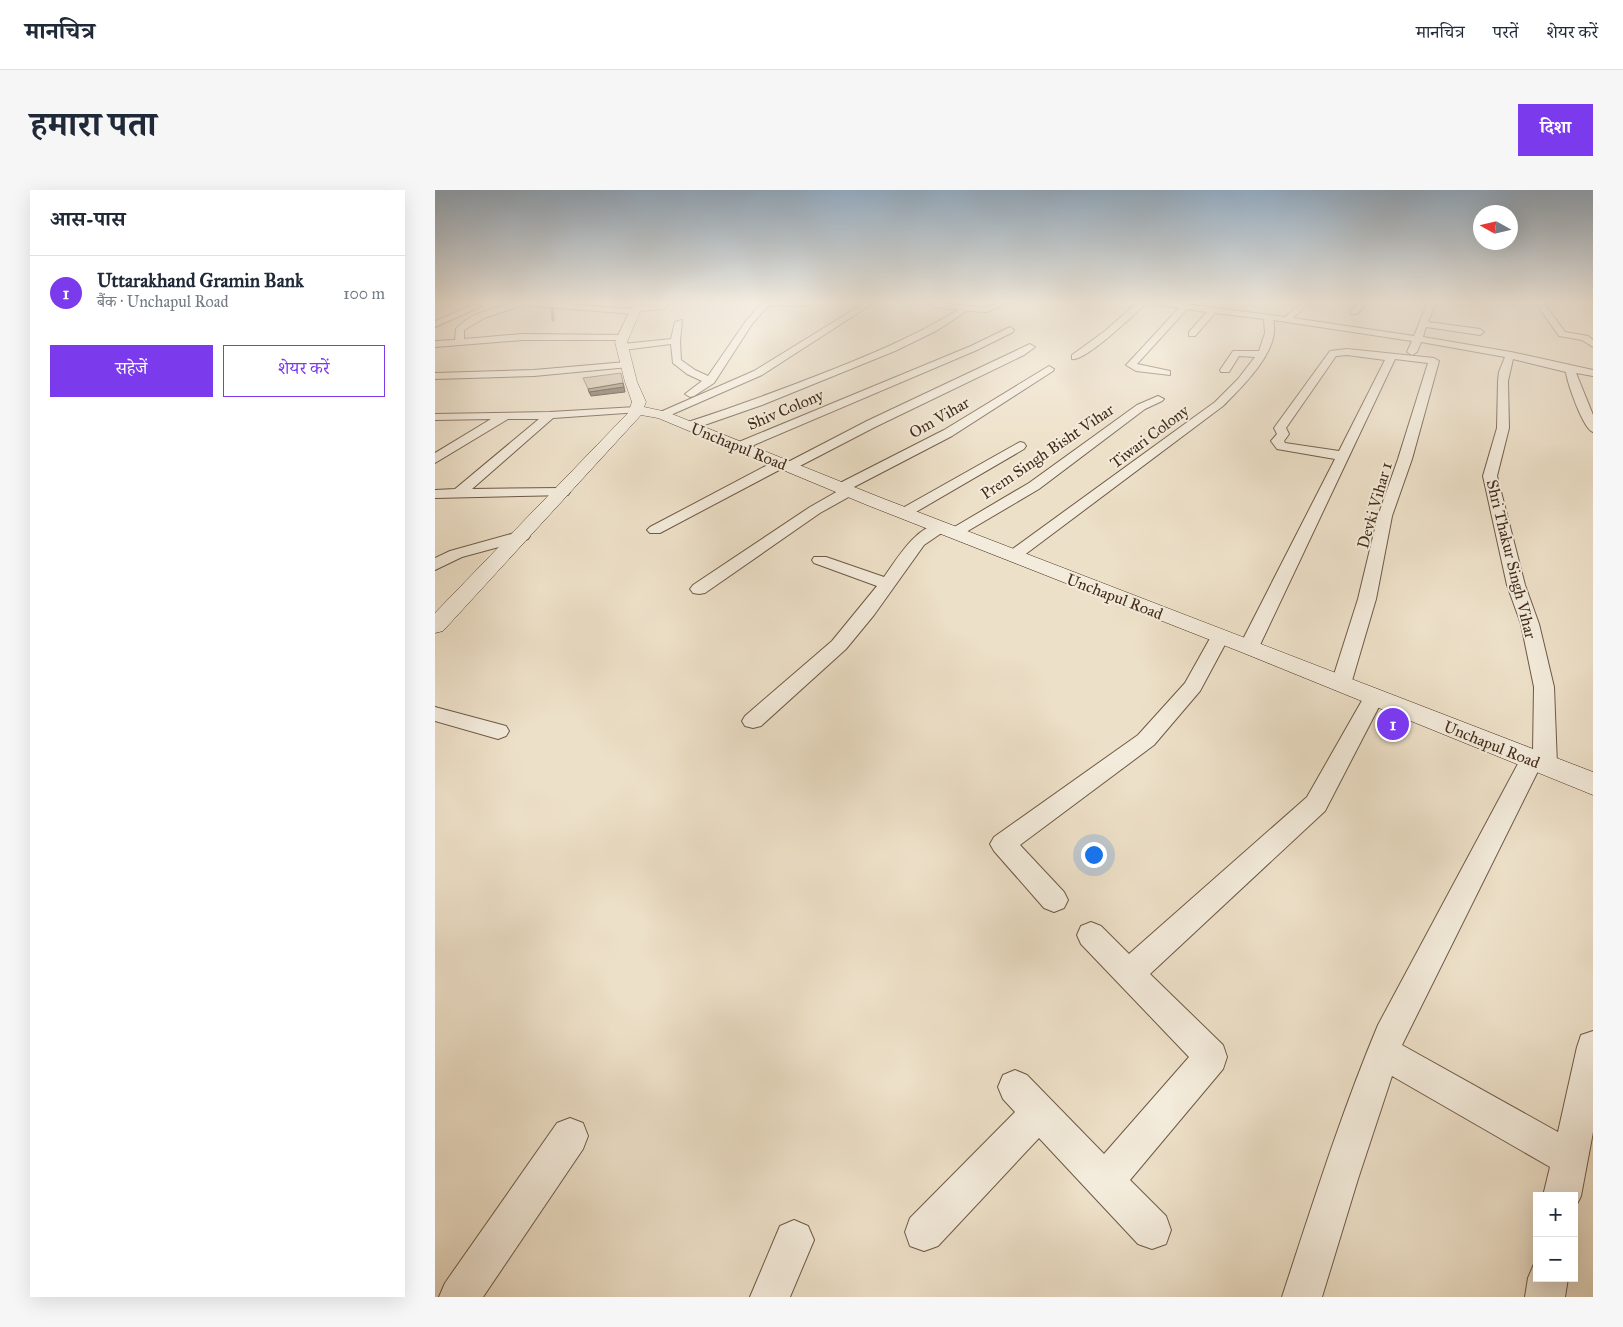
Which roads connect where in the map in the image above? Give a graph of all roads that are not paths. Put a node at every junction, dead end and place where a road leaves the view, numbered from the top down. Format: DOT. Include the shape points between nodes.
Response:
graph roads {
  1 [pos="625,354"];
  2 [pos="676,354"];
  3 [pos="728,354"];
  4 [pos="790,354"];
  5 [pos="880,354"];
  6 [pos="961,354"];
  7 [pos="1021,354"];
  8 [pos="1080,354"];
  9 [pos="1141,354"];
  10 [pos="1236,354"];
  11 [pos="1253,354"];
  12 [pos="1262,354"];
  13 [pos="1333,354"];
  14 [pos="1359,354"];
  15 [pos="1397,354"];
  16 [pos="1422,354"];
  17 [pos="1483,354"];
  18 [pos="1511,356"];
  19 [pos="1075,357"];
  20 [pos="1391,358"];
  21 [pos="452,364"];
  22 [pos="489,365"];
  23 [pos="626,365"];
  24 [pos="1049,369"];
  25 [pos="1225,370"];
  26 [pos="1572,370"];
  27 [pos="1166,373"];
  28 [pos="1593,373"];
  29 [pos="482,375"];
  30 [pos="439,376"];
  31 [pos="710,381"];
  32 [pos="1158,399"];
  33 [pos="652,413"];
  34 [pos="507,415"];
  35 [pos="551,415"];
  36 [pos="435,417"];
  37 [pos="1104,419"];
  38 [pos="1119,423"];
  39 [pos="689,426"];
  40 [pos="1593,428"];
  41 [pos="1020,446"];
  42 [pos="738,447"];
  43 [pos="1343,456"];
  44 [pos="435,459"];
  45 [pos="785,465"];
  46 [pos="845,490"];
  47 [pos="563,492"];
  48 [pos="435,494"];
  49 [pos="458,494"];
  50 [pos="904,513"];
  51 [pos="655,530"];
  52 [pos="948,530"];
  53 [pos="522,536"];
  54 [pos="435,552"];
  55 [pos="456,554"];
  56 [pos="1013,556"];
  57 [pos="820,560"];
  58 [pos="435,565"];
  59 [pos="887,584"];
  60 [pos="699,590"];
  61 [pos="435,626"];
  62 [pos="1220,637"];
  63 [pos="1249,647"];
  64 [pos="1341,684"];
  65 [pos="1374,697"];
  66 [pos="435,714"];
  67 [pos="753,721"];
  68 [pos="497,731"];
  69 [pos="1539,763"];
  70 [pos="1593,784"];
  71 [pos="1054,900"];
  72 [pos="1091,935"];
  73 [pos="1128,974"];
  74 [pos="1593,1047"];
  75 [pos="1383,1052"];
  76 [pos="1015,1087"];
  77 [pos="1039,1113"];
  78 [pos="570,1136"];
  79 [pos="1569,1158"];
  80 [pos="1105,1181"];
  81 [pos="1563,1192"];
  82 [pos="1152,1230"];
  83 [pos="924,1232"];
  84 [pos="794,1240"];
  85 [pos="1547,1282"];
  86 [pos="459,1297"];
  87 [pos="770,1297"];
  88 [pos="1303,1297"];
  89 [pos="1545,1297"];
  1 -- 23 [label="street"];
  2 -- 31 [label="street" via="676,361"];
  3 -- 31 [label="street"];
  4 -- 33 [label="street" via="766,369"];
  5 -- 39 [label="street" via="758,403"];
  6 -- 42 [label="street, Shiv Colony"];
  7 -- 45 [label="street"];
  8 -- 19 [label="street"];
  9 -- 27 [label="street" via="1131,365"];
  10 -- 25 [label="street"];
  11 -- 12 [label="street"];
  12 -- 56 [label="street, Tiwari Colony" via="1219,404"];
  13 -- 43 [label="street" via="1280,428 1283,434 1277,441 1281,446"];
  14 -- 20 [label="street"];
  15 -- 20 [label="street"];
  16 -- 64 [label="street, Devki Vihar 1" via="1435,362 1385,516 1367,599"];
  17 -- 18 [label="street"];
  18 -- 26 [label="street"];
  18 -- 69 [label="street, Shri Thakur Singh Vihar" via="1505,370 1502,394 1503,428 1492,459 1490,476 1544,687"];
  20 -- 43 [label="street"];
  21 -- 30 [label="street"];
  22 -- 29 [label="street"];
  23 -- 29 [label="street"];
  23 -- 33 [label="street" via="639,402"];
  24 -- 46 [label="street, Om Vihar" via="948,433"];
  26 -- 28 [label="street"];
  26 -- 40 [label="street" via="1579,397"];
  29 -- 30 [label="street"];
  31 -- 33 [label="street"];
  32 -- 38 [label="street, Prem Singh Bisht Vihar"];
  33 -- 35 [label="street"];
  33 -- 39 [label="street, Unchapul Road"];
  33 -- 47 [label="street" via="633,417"];
  34 -- 35 [label="street"];
  34 -- 36 [label="street" via="479,410"];
  34 -- 44 [label="street"];
  35 -- 49 [label="street"];
  37 -- 38 [label="street"];
  38 -- 52 [label="street, Prem Singh Bisht Vihar" via="1034,486"];
  39 -- 42 [label="street, Unchapul Road"];
  41 -- 50 [label="street"];
  42 -- 45 [label="street, Unchapul Road"];
  43 -- 63 [label="street"];
  45 -- 46 [label="street, Unchapul Road"];
  45 -- 51 [label="street"];
  46 -- 50 [label="street, Unchapul Road"];
  46 -- 60 [label="street, Om Vihar"];
  47 -- 49 [label="street"];
  47 -- 53 [label="street"];
  48 -- 49 [label="street"];
  50 -- 52 [label="street, Unchapul Road"];
  52 -- 56 [label="street, Unchapul Road"];
  52 -- 59 [label="street, Prem Singh Bisht Vihar" via="918,542"];
  53 -- 55 [label="street"];
  53 -- 61 [label="street"];
  54 -- 55 [label="street"];
  55 -- 58 [label="street"];
  56 -- 62 [label="street, Unchapul Road"];
  57 -- 59 [label="street"];
  59 -- 67 [label="street, Prem Singh Bisht Vihar" via="839,646"];
  62 -- 63 [label="street, Unchapul Road"];
  62 -- 71 [label="street" via="1193,686 1146,740 1003,844"];
  63 -- 64 [label="street, Unchapul Road"];
  64 -- 65 [label="street, Unchapul Road"];
  65 -- 69 [label="street, Unchapul Road"];
  65 -- 73 [label="street" via="1316,804"];
  66 -- 68 [label="street"];
  69 -- 70 [label="street, Unchapul Road"];
  69 -- 75 [label="street" via="1393,1027"];
  72 -- 73 [label="street"];
  73 -- 80 [label="street" via="1211,1057"];
  74 -- 79 [label="street"];
  75 -- 79 [label="street"];
  75 -- 88 [label="street"];
  76 -- 77 [label="street"];
  77 -- 80 [label="street"];
  77 -- 83 [label="street"];
  78 -- 86 [label="street"];
  79 -- 81 [label="street"];
  80 -- 82 [label="street"];
  84 -- 87 [label="street"];
  85 -- 89 [label="street"];
}
